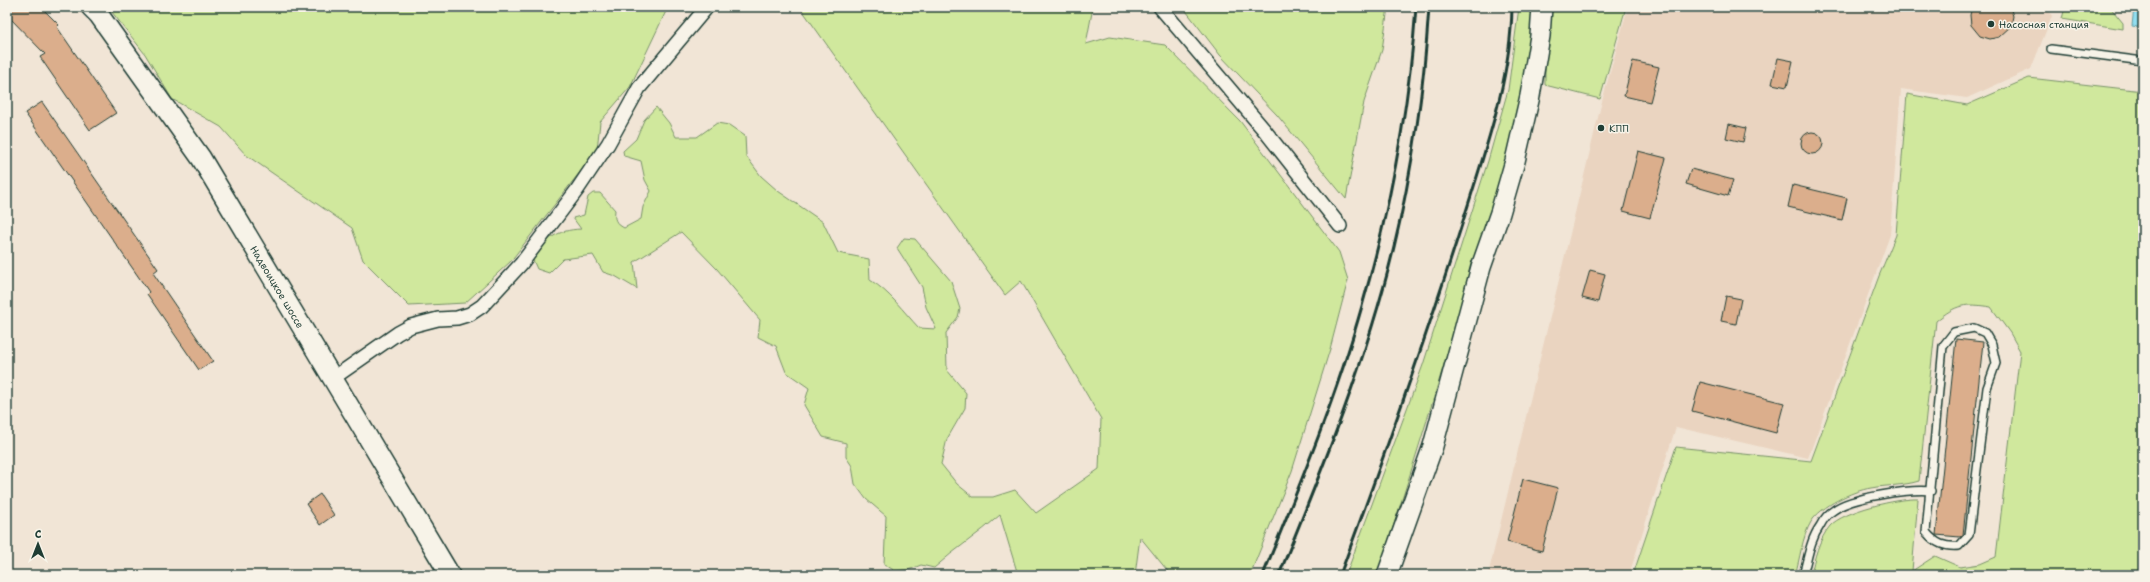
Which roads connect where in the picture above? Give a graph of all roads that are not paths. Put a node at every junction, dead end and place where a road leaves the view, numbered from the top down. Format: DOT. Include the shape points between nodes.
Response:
graph roads {
  1 [pos="91,7"];
  2 [pos="707,7"];
  3 [pos="1160,7"];
  4 [pos="1542,7"];
  5 [pos="2051,49"];
  6 [pos="2143,62"];
  7 [pos="1340,226"];
  8 [pos="332,379"];
  9 [pos="1931,491"];
  10 [pos="450,575"];
  11 [pos="1387,575"];
  12 [pos="1803,575"];
  1 -- 8 [label="main road, Надвоицкое шоссе" via="201,158"];
  2 -- 8 [label="street" via="639,88 608,144 578,190 521,264 482,306 470,314 438,319 398,332"];
  3 -- 7 [label="street" via="1266,131"];
  4 -- 11 [label="main road" via="1530,96 1516,160 1481,267 1433,446"];
  5 -- 6 [label="lane"];
  8 -- 10 [label="main road, Надвоицкое шоссе"];
  9 -- 9 [label="lane" via="1926,532 1941,546 1959,546 1969,535 1988,388 1996,363 1992,345 1985,333 1974,328 1954,332 1943,346"];
  9 -- 12 [label="lane" via="1907,491 1858,500 1835,509 1820,525 1812,539"];
}
